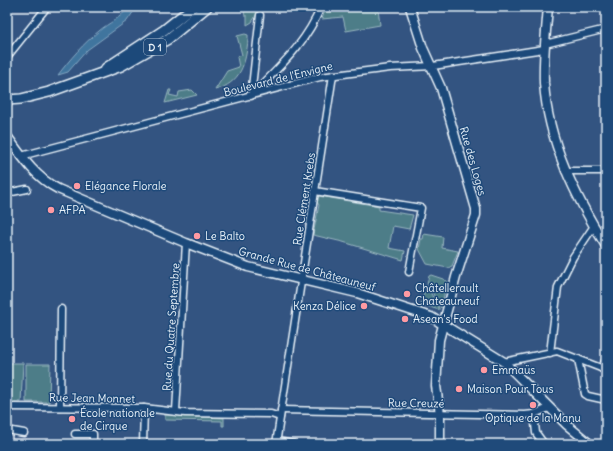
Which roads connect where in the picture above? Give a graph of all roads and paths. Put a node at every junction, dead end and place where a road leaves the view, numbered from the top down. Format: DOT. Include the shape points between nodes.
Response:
graph roads {
  1 [pos="47,7"];
  2 [pos="193,7"];
  3 [pos="207,7"];
  4 [pos="320,7"];
  5 [pos="410,7"];
  6 [pos="548,7"];
  7 [pos="260,15"];
  8 [pos="606,30"];
  9 [pos="545,47"];
  10 [pos="7,57"];
  11 [pos="433,66"];
  12 [pos="96,74"];
  13 [pos="332,75"];
  14 [pos="250,96"];
  15 [pos="7,100"];
  16 [pos="7,136"];
  17 [pos="21,156"];
  18 [pos="566,170"];
  19 [pos="606,171"];
  20 [pos="27,189"];
  21 [pos="315,191"];
  22 [pos="7,193"];
  23 [pos="594,226"];
  24 [pos="186,244"];
  25 [pos="606,246"];
  26 [pos="409,272"];
  27 [pos="301,280"];
  28 [pos="61,309"];
  29 [pos="443,323"];
  30 [pos="550,353"];
  31 [pos="606,358"];
  32 [pos="578,359"];
  33 [pos="504,362"];
  34 [pos="604,369"];
  35 [pos="606,400"];
  36 [pos="7,406"];
  37 [pos="60,407"];
  38 [pos="144,408"];
  39 [pos="549,408"];
  40 [pos="176,411"];
  41 [pos="281,414"];
  42 [pos="440,414"];
  43 [pos="534,414"];
  44 [pos="7,430"];
  45 [pos="24,433"];
  46 [pos="74,434"];
  47 [pos="277,442"];
  48 [pos="93,444"];
  49 [pos="143,444"];
  50 [pos="294,444"];
  51 [pos="440,444"];
  52 [pos="544,444"];
  53 [pos="590,444"];
  1 -- 10 [label="street"];
  2 -- 12 [label="main road, D 1" via="164,30"];
  3 -- 12 [label="main road, D 1" via="145,54 121,66"];
  4 -- 14 [label="street" via="307,35 294,52"];
  5 -- 11 [label="main road, Rue des Loges" via="423,48"];
  6 -- 9 [label="main road"];
  7 -- 14 [label="street"];
  8 -- 9 [label="street, Boulevard de l'Envigne"];
  9 -- 11 [label="street, Boulevard de l'Envigne"];
  9 -- 18 [label="main road" via="544,83 547,108 555,142"];
  11 -- 13 [label="street, Boulevard de l'Envigne"];
  11 -- 29 [label="main road, Rue des Loges" via="476,209"];
  12 -- 15 [label="main road, D 1" via="49,92"];
  13 -- 14 [label="street, Boulevard de l'Envigne"];
  13 -- 21 [label="street, Rue Clément Krebs"];
  14 -- 17 [label="street, Boulevard de l'Envigne"];
  16 -- 17 [label="main road, Grande Rue de Châteauneuf"];
  17 -- 24 [label="main road, Grande Rue de Châteauneuf" via="48,184"];
  18 -- 19 [label="street"];
  18 -- 23 [label="main road"];
  20 -- 22 [label="street"];
  21 -- 26 [label="street" via="421,208"];
  21 -- 27 [label="street, Rue Clément Krebs"];
  23 -- 25 [label="main road"];
  23 -- 30 [label="street" via="573,256 558,287"];
  24 -- 27 [label="main road, Grande Rue de Châteauneuf" via="248,267"];
  24 -- 40 [label="street, Rue du Quatre Septembre"];
  27 -- 29 [label="main road, Grande Rue de Châteauneuf" via="376,299"];
  27 -- 41 [label="street, Rue Clément Krebs"];
  28 -- 37 [label="street"];
  29 -- 33 [label="main road, Grande Rue de Châteauneuf"];
  29 -- 42 [label="main road, Rue des Loges" via="439,340 437,375"];
  30 -- 32 [label="street" via="557,351"];
  30 -- 33 [label="street"];
  31 -- 34 [label="street"];
  32 -- 34 [label="street"];
  32 -- 35 [label="street" via="585,394"];
  33 -- 39 [label="main road, Grande Rue de Châteauneuf"];
  36 -- 37 [label="street, Rue Jean Monnet"];
  37 -- 38 [label="street, Rue Jean Monnet"];
  38 -- 40 [label="street, Rue Jean Monnet"];
  38 -- 49 [label="street"];
  39 -- 43 [label="street, Rue Creuzé"];
  39 -- 53 [label="main road, Grande Rue de Châteauneuf"];
  40 -- 41 [label="street, Rue Creuzé"];
  41 -- 42 [label="street, Rue Creuzé"];
  41 -- 47 [label="street, Rue Clément Krebs"];
  42 -- 43 [label="street, Rue Creuzé"];
  42 -- 51 [label="main road, Rue des Loges"];
  43 -- 52 [label="street" via="536,433"];
  44 -- 45 [label="street"];
  46 -- 48 [label="street" via="93,434"];
  47 -- 50 [label="street"];
}
